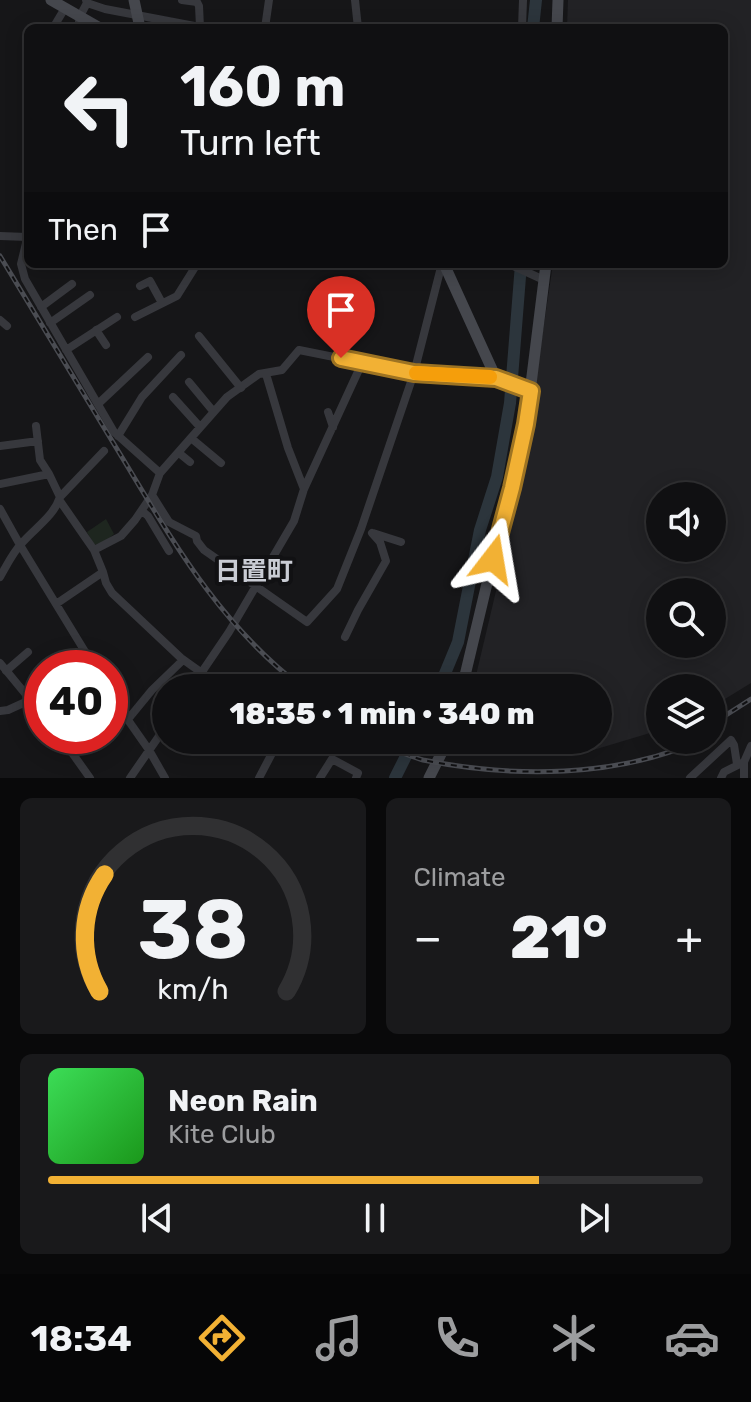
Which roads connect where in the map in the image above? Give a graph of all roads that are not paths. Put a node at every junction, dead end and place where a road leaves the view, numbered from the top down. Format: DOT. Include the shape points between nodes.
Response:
graph roads {
  1 [pos="51,0"];
  2 [pos="134,0"];
  3 [pos="182,0"];
  4 [pos="269,0"];
  5 [pos="355,0"];
  6 [pos="523,0"];
  7 [pos="558,0"];
  8 [pos="86,1"];
  9 [pos="65,8"];
  10 [pos="138,15"];
  11 [pos="79,22"];
  12 [pos="55,24"];
  13 [pos="139,24"];
  14 [pos="175,24"];
  15 [pos="201,24"];
  16 [pos="266,24"];
  17 [pos="358,24"];
  18 [pos="522,24"];
  19 [pos="557,24"];
  20 [pos="0,236"];
  21 [pos="24,236"];
  22 [pos="24,252"];
  23 [pos="194,268"];
  24 [pos="442,268"];
  25 [pos="446,268"];
  26 [pos="516,268"];
  27 [pos="546,268"];
  28 [pos="544,280"];
  29 [pos="72,284"];
  30 [pos="140,286"];
  31 [pos="90,295"];
  32 [pos="162,303"];
  33 [pos="41,307"];
  34 [pos="135,317"];
  35 [pos="115,321"];
  36 [pos="50,323"];
  37 [pos="96,330"];
  38 [pos="199,336"];
  39 [pos="106,345"];
  40 [pos="66,350"];
  41 [pos="181,355"];
  42 [pos="144,358"];
  43 [pos="362,363"];
  44 [pos="414,373"];
  45 [pos="266,374"];
  46 [pos="500,379"];
  47 [pos="189,382"];
  48 [pos="241,388"];
  49 [pos="526,390"];
  50 [pos="173,397"];
  51 [pos="98,404"];
  52 [pos="213,411"];
  53 [pos="328,412"];
  54 [pos="36,426"];
  55 [pos="200,427"];
  56 [pos="333,427"];
  57 [pos="118,436"];
  58 [pos="191,438"];
  59 [pos="38,441"];
  60 [pos="0,446"];
  61 [pos="104,451"];
  62 [pos="179,453"];
  63 [pos="190,462"];
  64 [pos="221,463"];
  65 [pos="160,473"];
  66 [pos="49,474"];
  67 [pos="0,484"];
  68 [pos="304,489"];
  69 [pos="152,495"];
  70 [pos="60,499"];
  71 [pos="142,511"];
  72 [pos="1,514"];
  73 [pos="361,529"];
  74 [pos="372,533"];
  75 [pos="401,542"];
  76 [pos="20,545"];
  77 [pos="94,550"];
  78 [pos="169,551"];
  79 [pos="103,572"];
  80 [pos="0,577"];
  81 [pos="256,587"];
  82 [pos="56,604"];
  83 [pos="345,637"];
  84 [pos="84,650"];
  85 [pos="24,655"];
  86 [pos="183,660"];
  87 [pos="0,663"];
  88 [pos="6,671"];
  89 [pos="201,673"];
  90 [pos="465,674"];
  91 [pos="24,693"];
  92 [pos="24,703"];
  93 [pos="0,711"];
  94 [pos="129,718"];
  95 [pos="152,746"];
  96 [pos="751,746"];
  97 [pos="149,750"];
  98 [pos="73,754"];
  99 [pos="272,754"];
  100 [pos="440,754"];
  101 [pos="741,763"];
  102 [pos="90,778"];
  103 [pos="130,778"];
  104 [pos="165,778"];
  105 [pos="259,778"];
  106 [pos="320,778"];
  107 [pos="356,778"];
  108 [pos="429,778"];
  109 [pos="690,778"];
  110 [pos="721,778"];
  111 [pos="744,778"];
  1 -- 9 [label="street"];
  2 -- 10 [label="street"];
  3 -- 15 [label="street" via="197,2"];
  4 -- 16 [label="street"];
  5 -- 17 [label="street"];
  6 -- 18 [label="street"];
  7 -- 19 [label="street"];
  8 -- 10 [label="street"];
  8 -- 11 [label="street"];
  9 -- 11 [label="street"];
  9 -- 12 [label="street"];
  10 -- 13 [label="street"];
  10 -- 14 [label="street"];
  20 -- 21 [label="street"];
  22 -- 33 [label="street" via="21,271"];
  23 -- 32 [label="street" via="177,296"];
  24 -- 44 [label="street"];
  25 -- 46 [label="street"];
  26 -- 28 [label="street"];
  27 -- 28 [label="street"];
  28 -- 49 [label="street"];
  29 -- 33 [label="street"];
  30 -- 32 [label="street" via="150,281"];
  31 -- 36 [label="street"];
  32 -- 34 [label="street"];
  33 -- 36 [label="street"];
  35 -- 37 [label="street"];
  36 -- 40 [label="street"];
  37 -- 39 [label="street"];
  37 -- 40 [label="street"];
  38 -- 48 [label="street"];
  40 -- 51 [label="street"];
  41 -- 57 [label="street" via="142,397"];
  42 -- 51 [label="street"];
  43 -- 44 [label="street"];
  43 -- 45 [label="street" via="299,350 282,370"];
  43 -- 56 [label="street"];
  44 -- 46 [label="street"];
  44 -- 73 [label="street"];
  45 -- 48 [label="street"];
  45 -- 68 [label="street"];
  46 -- 49 [label="street"];
  47 -- 52 [label="street"];
  48 -- 52 [label="street"];
  49 -- 90 [label="street" via="526,424"];
  50 -- 55 [label="street"];
  51 -- 57 [label="street"];
  52 -- 55 [label="street"];
  53 -- 56 [label="street"];
  54 -- 59 [label="street"];
  55 -- 58 [label="street"];
  56 -- 68 [label="street"];
  57 -- 65 [label="street"];
  58 -- 62 [label="street"];
  58 -- 64 [label="street"];
  59 -- 60 [label="street"];
  59 -- 66 [label="street" via="40,460"];
  61 -- 70 [label="street"];
  62 -- 63 [label="street"];
  62 -- 65 [label="street"];
  65 -- 69 [label="street"];
  66 -- 67 [label="street"];
  66 -- 70 [label="street"];
  68 -- 81 [label="street" via="294,521"];
  69 -- 71 [label="street"];
  69 -- 81 [label="street" via="169,522 196,536 204,550"];
  70 -- 76 [label="street"];
  70 -- 77 [label="street"];
  71 -- 77 [label="street" via="121,536"];
  71 -- 78 [label="street"];
  72 -- 76 [label="street"];
  73 -- 74 [label="street"];
  73 -- 81 [label="street" via="337,589 307,622"];
  74 -- 75 [label="street"];
  74 -- 83 [label="street" via="386,561"];
  76 -- 80 [label="street"];
  76 -- 82 [label="street"];
  77 -- 79 [label="street"];
  79 -- 82 [label="street"];
  79 -- 86 [label="street" via="112,593"];
  81 -- 89 [label="street"];
  82 -- 84 [label="street"];
  85 -- 88 [label="street"];
  86 -- 89 [label="street"];
  86 -- 94 [label="street"];
  87 -- 88 [label="street"];
  88 -- 91 [label="street"];
  92 -- 93 [label="street"];
  94 -- 97 [label="street"];
  95 -- 97 [label="street"];
  96 -- 101 [label="street"];
  97 -- 103 [label="street"];
  97 -- 104 [label="street"];
  98 -- 102 [label="street"];
  99 -- 105 [label="street"];
  100 -- 108 [label="street"];
  101 -- 109 [label="street" via="731,740"];
  101 -- 110 [label="street"];
  101 -- 111 [label="street"];
  106 -- 107 [label="street" via="332,759 358,773"];
}
